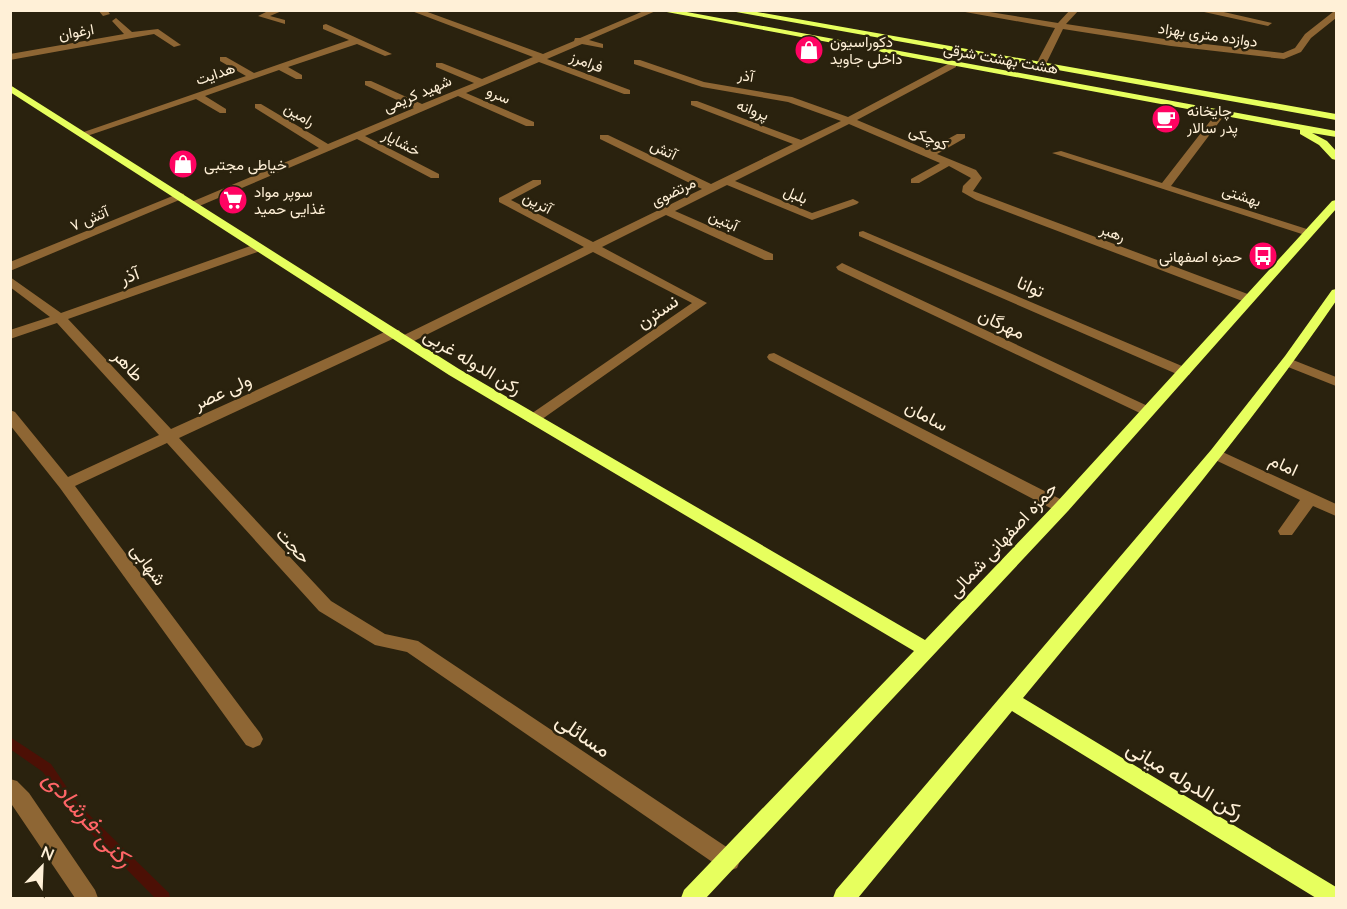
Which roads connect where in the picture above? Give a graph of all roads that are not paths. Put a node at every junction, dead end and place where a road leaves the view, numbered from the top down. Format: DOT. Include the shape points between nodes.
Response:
graph roads {
  1 [pos="280,10"];
  2 [pos="412,10"];
  3 [pos="654,10"];
  4 [pos="660,10"];
  5 [pos="729,10"];
  6 [pos="958,10"];
  7 [pos="1075,10"];
  8 [pos="1199,10"];
  9 [pos="754,13"];
  10 [pos="1336,14"];
  11 [pos="116,21"];
  12 [pos="282,22"];
  13 [pos="1268,23"];
  14 [pos="1061,25"];
  15 [pos="326,27"];
  16 [pos="130,35"];
  17 [pos="578,40"];
  18 [pos="356,41"];
  19 [pos="177,45"];
  20 [pos="600,46"];
  21 [pos="388,54"];
  22 [pos="10,57"];
  23 [pos="538,57"];
  24 [pos="223,59"];
  25 [pos="637,62"];
  26 [pos="439,65"];
  27 [pos="952,65"];
  28 [pos="1040,66"];
  29 [pos="280,67"];
  30 [pos="253,76"];
  31 [pos="299,77"];
  32 [pos="480,82"];
  33 [pos="368,83"];
  34 [pos="10,88"];
  35 [pos="456,92"];
  36 [pos="627,92"];
  37 [pos="196,95"];
  38 [pos="694,102"];
  39 [pos="1336,105"];
  40 [pos="258,106"];
  41 [pos="420,107"];
  42 [pos="1288,108"];
  43 [pos="223,111"];
  44 [pos="1221,112"];
  45 [pos="1336,117"];
  46 [pos="849,121"];
  47 [pos="530,124"];
  48 [pos="1293,126"];
  49 [pos="83,134"];
  50 [pos="1336,134"];
  51 [pos="356,135"];
  52 [pos="961,136"];
  53 [pos="603,137"];
  54 [pos="802,144"];
  55 [pos="327,147"];
  56 [pos="930,153"];
  57 [pos="1057,153"];
  58 [pos="1336,157"];
  59 [pos="948,162"];
  60 [pos="435,176"];
  61 [pos="727,181"];
  62 [pos="915,181"];
  63 [pos="537,182"];
  64 [pos="1165,186"];
  65 [pos="712,189"];
  66 [pos="967,192"];
  67 [pos="180,196"];
  68 [pos="853,202"];
  69 [pos="1336,204"];
  70 [pos="193,205"];
  71 [pos="667,211"];
  72 [pos="1309,232"];
  73 [pos="863,234"];
  74 [pos="259,247"];
  75 [pos="592,248"];
  76 [pos="769,257"];
  77 [pos="10,267"];
  78 [pos="842,267"];
  79 [pos="10,281"];
  80 [pos="1336,293"];
  81 [pos="1249,299"];
  82 [pos="61,319"];
  83 [pos="10,335"];
  84 [pos="399,337"];
  85 [pos="774,357"];
  86 [pos="1288,362"];
  87 [pos="1184,372"];
  88 [pos="1336,382"];
  89 [pos="1147,411"];
  90 [pos="10,415"];
  91 [pos="533,419"];
  92 [pos="170,436"];
  93 [pos="1216,454"];
  94 [pos="65,484"];
  95 [pos="1310,498"];
  96 [pos="1062,507"];
  97 [pos="1336,510"];
  98 [pos="1286,531"];
  99 [pos="412,646"];
  100 [pos="927,650"];
  101 [pos="1011,701"];
  102 [pos="253,739"];
  103 [pos="14,799"];
  104 [pos="729,861"];
  105 [pos="87,898"];
  106 [pos="692,898"];
  107 [pos="844,898"];
  108 [pos="1335,898"];
  1 -- 12 [label="street" via="262,16"];
  2 -- 23 [label="street, فرامرز"];
  3 -- 17 [label="street, شهید کریمی"];
  4 -- 27 [label="main road, هشت بهشت شرقی"];
  5 -- 9 [label="main road, هشت بهشت شرقی"];
  6 -- 14 [label="street, دوازده متری بهزاد"];
  7 -- 14 [label="street"];
  8 -- 13 [label="street"];
  9 -- 28 [label="main road, هشت بهشت شرقی"];
  10 -- 14 [label="street, دوازده متری بهزاد" via="1308,36 1298,50 1284,56 1202,48"];
  11 -- 16 [label="street"];
  14 -- 28 [label="street"];
  15 -- 18 [label="street"];
  16 -- 19 [label="street, ارغوان" via="155,31"];
  16 -- 22 [label="street, ارغوان"];
  17 -- 20 [label="street"];
  17 -- 23 [label="street, شهید کریمی"];
  18 -- 21 [label="street"];
  18 -- 29 [label="street, هدایت"];
  23 -- 32 [label="street, شهید کریمی"];
  23 -- 36 [label="street, فرامرز"];
  24 -- 30 [label="street"];
  25 -- 46 [label="street, آذر" via="702,84 789,99"];
  26 -- 32 [label="street"];
  27 -- 44 [label="main road, هشت بهشت شرقی"];
  27 -- 46 [label="street, مرتضوی"];
  28 -- 42 [label="main road, هشت بهشت شرقی"];
  29 -- 30 [label="street, هدایت"];
  29 -- 31 [label="street"];
  30 -- 37 [label="street, هدایت"];
  32 -- 35 [label="street, شهید کریمی"];
  33 -- 41 [label="street"];
  34 -- 49 [label="main road, رکن الدوله غربی"];
  35 -- 41 [label="street, شهید کریمی"];
  35 -- 47 [label="street, سرو"];
  37 -- 43 [label="street"];
  37 -- 49 [label="street, هدایت"];
  38 -- 54 [label="street, پروانه"];
  39 -- 42 [label="main road"];
  40 -- 55 [label="street, رامین"];
  41 -- 51 [label="street, شهید کریمی"];
  42 -- 45 [label="main road, هشت بهشت شرقی"];
  44 -- 48 [label="main road, هشت بهشت شرقی"];
  44 -- 64 [label="street"];
  46 -- 54 [label="street, مرتضوی"];
  46 -- 56 [label="street, کوچکی"];
  48 -- 50 [label="main road, هشت بهشت شرقی"];
  48 -- 58 [label="main road" via="1323,143"];
  49 -- 67 [label="main road, رکن الدوله غربی"];
  51 -- 55 [label="street, شهید کریمی"];
  51 -- 60 [label="street, خشایار"];
  52 -- 56 [label="street"];
  53 -- 65 [label="street, آتش"];
  54 -- 61 [label="street, مرتضوی"];
  55 -- 70 [label="street, شهید کریمی"];
  56 -- 59 [label="street, کوچکی"];
  57 -- 64 [label="street, بهشتی"];
  59 -- 62 [label="street"];
  59 -- 66 [label="street, کوچکی" via="977,178"];
  61 -- 65 [label="street, مرتضوی"];
  61 -- 68 [label="street, بلبل" via="812,217"];
  63 -- 75 [label="street, آترین" via="503,200"];
  64 -- 72 [label="street, بهشتی"];
  65 -- 71 [label="street, مرتضوی"];
  66 -- 81 [label="street, رهبر"];
  67 -- 70 [label="main road, رکن الدوله غربی"];
  67 -- 77 [label="street, آتش ۷"];
  69 -- 72 [label="main road, حمزه اصفهانی شمالی"];
  70 -- 74 [label="main road, رکن الدوله غربی"];
  71 -- 75 [label="street, مرتضوی"];
  71 -- 76 [label="street, آبتین"];
  72 -- 81 [label="main road, حمزه اصفهانی شمالی"];
  73 -- 87 [label="street, توانا"];
  74 -- 82 [label="street, آذر"];
  74 -- 84 [label="main road, رکن الدوله غربی"];
  75 -- 84 [label="street, مرتضوی"];
  75 -- 91 [label="street, نسترن" via="701,303"];
  78 -- 89 [label="street, مهرگان"];
  79 -- 82 [label="street, طاهر"];
  80 -- 86 [label="main road"];
  81 -- 87 [label="main road, حمزه اصفهانی شمالی"];
  82 -- 83 [label="street, آذر"];
  82 -- 92 [label="street, طاهر"];
  84 -- 91 [label="main road, رکن الدوله غربی"];
  84 -- 92 [label="street, ولی عصر"];
  85 -- 96 [label="street, سامان"];
  86 -- 88 [label="street"];
  86 -- 93 [label="main road"];
  87 -- 89 [label="main road, حمزه اصفهانی شمالی"];
  89 -- 96 [label="main road, حمزه اصفهانی شمالی"];
  90 -- 94 [label="street, شهابی"];
  91 -- 100 [label="main road, رکن الدوله غربی"];
  92 -- 94 [label="street, ولی عصر"];
  92 -- 99 [label="street, حجت" via="325,606 381,640"];
  93 -- 95 [label="street, امام"];
  93 -- 101 [label="main road"];
  94 -- 102 [label="street, شهابی"];
  95 -- 97 [label="street, امام"];
  95 -- 98 [label="street"];
  96 -- 100 [label="main road, حمزه اصفهانی شمالی"];
  99 -- 104 [label="street, مسائلی"];
  100 -- 104 [label="main road, حمزه اصفهانی شمالی"];
  101 -- 107 [label="main road"];
  101 -- 108 [label="main road, رکن الدوله میانی"];
  103 -- 105 [label="street"];
  104 -- 106 [label="main road, حمزه اصفهانی شمالی"];
}
